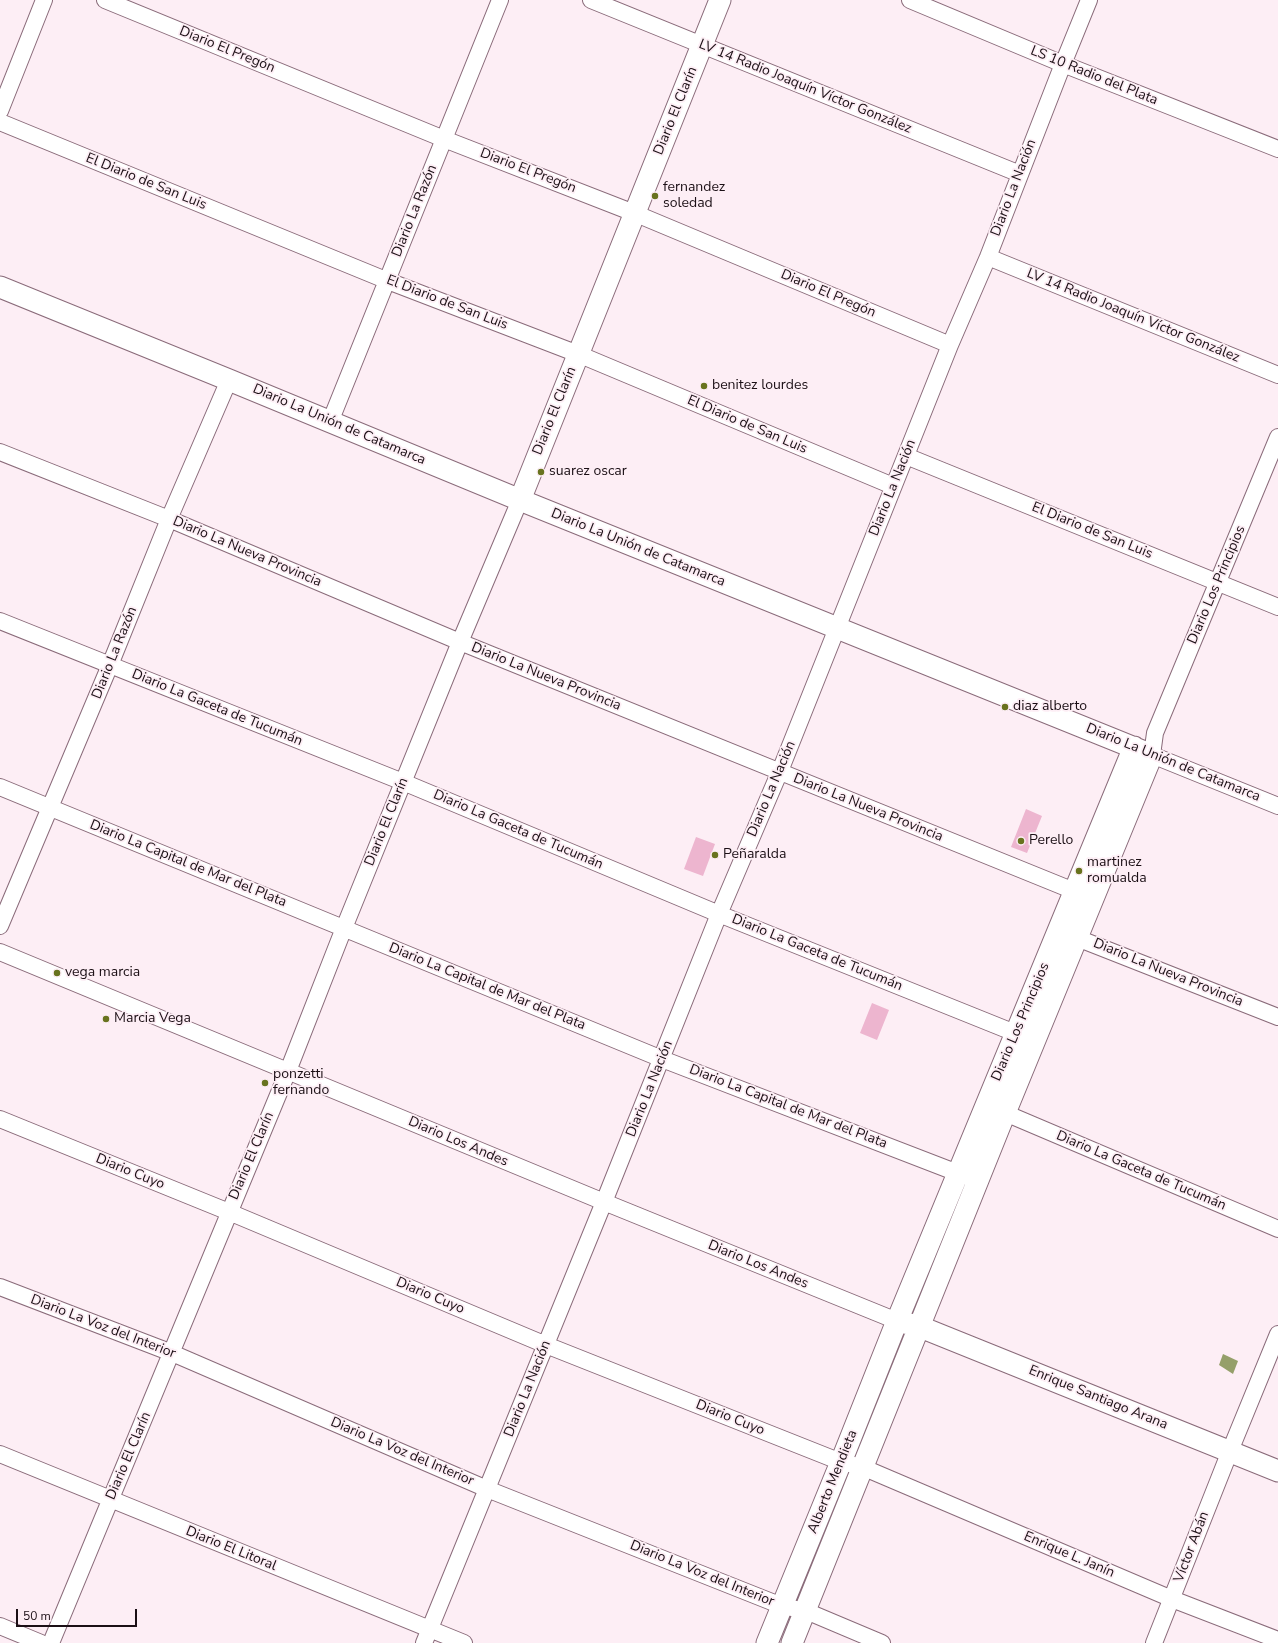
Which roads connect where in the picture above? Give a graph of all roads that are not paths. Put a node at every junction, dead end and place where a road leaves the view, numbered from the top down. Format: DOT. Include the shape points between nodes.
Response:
graph roads {
  1 [pos="44,0"];
  2 [pos="105,0"];
  3 [pos="500,0"];
  4 [pos="591,0"];
  5 [pos="720,0"];
  6 [pos="910,0"];
  7 [pos="1090,0"];
  8 [pos="702,45"];
  9 [pos="1063,64"];
  10 [pos="0,111"];
  11 [pos="0,122"];
  12 [pos="444,139"];
  13 [pos="1278,149"];
  14 [pos="1020,174"];
  15 [pos="634,213"];
  16 [pos="988,257"];
  17 [pos="388,281"];
  18 [pos="0,287"];
  19 [pos="950,345"];
  20 [pos="578,354"];
  21 [pos="1278,375"];
  22 [pos="229,380"];
  23 [pos="330,422"];
  24 [pos="1278,437"];
  25 [pos="0,452"];
  26 [pos="906,456"];
  27 [pos="893,486"];
  28 [pos="520,500"];
  29 [pos="169,519"];
  30 [pos="1218,583"];
  31 [pos="1278,607"];
  32 [pos="0,621"];
  33 [pos="838,628"];
  34 [pos="460,642"];
  35 [pos="110,665"];
  36 [pos="1143,751"];
  37 [pos="780,771"];
  38 [pos="403,782"];
  39 [pos="0,787"];
  40 [pos="1278,806"];
  41 [pos="51,807"];
  42 [pos="1073,892"];
  43 [pos="1093,898"];
  44 [pos="719,914"];
  45 [pos="0,926"];
  46 [pos="344,928"];
  47 [pos="1068,934"];
  48 [pos="0,952"];
  49 [pos="1278,1017"];
  50 [pos="1025,1037"];
  51 [pos="662,1058"];
  52 [pos="288,1071"];
  53 [pos="1005,1113"];
  54 [pos="0,1119"];
  55 [pos="957,1173"];
  56 [pos="977,1181"];
  57 [pos="604,1202"];
  58 [pos="229,1212"];
  59 [pos="1278,1229"];
  60 [pos="0,1287"];
  61 [pos="896,1321"];
  62 [pos="918,1326"];
  63 [pos="1278,1334"];
  64 [pos="546,1345"];
  65 [pos="172,1353"];
  66 [pos="1230,1451"];
  67 [pos="0,1454"];
  68 [pos="842,1462"];
  69 [pos="862,1467"];
  70 [pos="1278,1471"];
  71 [pos="487,1489"];
  72 [pos="110,1500"];
  73 [pos="1172,1599"];
  74 [pos="782,1606"];
  75 [pos="806,1611"];
  76 [pos="0,1626"];
  77 [pos="426,1636"];
  78 [pos="1278,1640"];
  79 [pos="41,1643"];
  80 [pos="51,1643"];
  81 [pos="464,1643"];
  82 [pos="767,1643"];
  83 [pos="792,1643"];
  84 [pos="882,1643"];
  85 [pos="1154,1643"];
  1 -- 10 [label="street"];
  2 -- 12 [label="street, Diario El Pregón"];
  3 -- 12 [label="street, Diario La Razón"];
  4 -- 8 [label="street, LV 14 Radio Joaquín Víctor González"];
  5 -- 8 [label="street, Diario El Clarín"];
  6 -- 9 [label="street, LS 10 Radio del Plata"];
  7 -- 9 [label="street, Diario La Nación"];
  8 -- 14 [label="street, LV 14 Radio Joaquín Víctor González"];
  8 -- 15 [label="street, Diario El Clarín"];
  9 -- 13 [label="street, LS 10 Radio del Plata"];
  9 -- 14 [label="street, Diario La Nación"];
  11 -- 17 [label="street, El Diario de San Luis"];
  12 -- 15 [label="street, Diario El Pregón"];
  12 -- 17 [label="street, Diario La Razón"];
  14 -- 16 [label="street, Diario La Nación"];
  15 -- 19 [label="street, Diario El Pregón"];
  15 -- 20 [label="street, Diario El Clarín"];
  16 -- 19 [label="street, Diario La Nación"];
  16 -- 21 [label="street, LV 14 Radio Joaquín Víctor González"];
  17 -- 20 [label="street, El Diario de San Luis"];
  17 -- 23 [label="street, Diario La Razón"];
  18 -- 22 [label="street, Diario La Unión de Catamarca"];
  19 -- 26 [label="street, Diario La Nación"];
  20 -- 27 [label="street, El Diario de San Luis"];
  20 -- 28 [label="street, Diario El Clarín"];
  22 -- 23 [label="street, Diario La Unión de Catamarca"];
  22 -- 29 [label="street, Diario La Razón"];
  23 -- 28 [label="street, Diario La Unión de Catamarca"];
  24 -- 30 [label="street, Diario Los Principios"];
  25 -- 29 [label="street, Diario La Nueva Provincia"];
  26 -- 27 [label="street, Diario La Nación"];
  26 -- 30 [label="street, El Diario de San Luis"];
  27 -- 33 [label="street, Diario La Nación"];
  28 -- 33 [label="street, Diario La Unión de Catamarca"];
  28 -- 34 [label="street, Diario El Clarín"];
  29 -- 34 [label="street, Diario La Nueva Provincia"];
  29 -- 35 [label="street, Diario La Razón"];
  30 -- 31 [label="street, El Diario de San Luis"];
  30 -- 36 [label="street, Diario Los Principios" via="1155,733"];
  32 -- 35 [label="street, Diario La Gaceta de Tucumán"];
  33 -- 36 [label="street, Diario La Unión de Catamarca"];
  33 -- 37 [label="street, Diario La Nación"];
  34 -- 37 [label="street, Diario La Nueva Provincia"];
  34 -- 38 [label="street, Diario El Clarín"];
  35 -- 38 [label="street, Diario La Gaceta de Tucumán"];
  35 -- 41 [label="street, Diario La Razón"];
  36 -- 40 [label="street, Diario La Unión de Catamarca"];
  36 -- 42 [label="street, Diario Los Principios"];
  36 -- 43 [label="street, Diario Los Principios"];
  37 -- 42 [label="street, Diario La Nueva Provincia"];
  37 -- 44 [label="street, Diario La Nación"];
  38 -- 44 [label="street, Diario La Gaceta de Tucumán"];
  38 -- 46 [label="street, Diario El Clarín"];
  39 -- 41 [label="street, Diario La Capital de Mar del Plata"];
  41 -- 45 [label="street, Diario La Razón"];
  41 -- 46 [label="street, Diario La Capital de Mar del Plata"];
  42 -- 43 [label="street, Diario La Nueva Provincia"];
  42 -- 47 [label="street, Diario Los Principios"];
  43 -- 47 [label="street, Diario Los Principios"];
  44 -- 50 [label="street, Diario La Gaceta de Tucumán"];
  44 -- 51 [label="street, Diario La Nación"];
  46 -- 51 [label="street, Diario La Capital de Mar del Plata"];
  46 -- 52 [label="street, Diario El Clarín"];
  47 -- 49 [label="street, Diario La Nueva Provincia"];
  47 -- 50 [label="street, Diario Los Principios"];
  48 -- 52 [label="street, Diario Los Andes"];
  50 -- 53 [label="street, Diario Los Principios"];
  50 -- 55 [label="street, Diario Los Principios"];
  51 -- 55 [label="street, Diario La Capital de Mar del Plata"];
  51 -- 57 [label="street, Diario La Nación"];
  52 -- 57 [label="street, Diario Los Andes"];
  52 -- 58 [label="street, Diario El Clarín"];
  53 -- 56 [label="street, Diario Los Principios"];
  53 -- 59 [label="street, Diario La Gaceta de Tucumán"];
  54 -- 58 [label="street, Diario Cuyo"];
  55 -- 56 [label="street, Diario La Capital de Mar del Plata"];
  55 -- 61 [label="street, Diario Los Principios"];
  56 -- 62 [label="street, Diario Los Principios"];
  57 -- 61 [label="street, Diario Los Andes"];
  57 -- 64 [label="street, Diario La Nación"];
  58 -- 64 [label="street, Diario Cuyo"];
  58 -- 65 [label="street, Diario El Clarín"];
  60 -- 65 [label="street, Diario La Voz del Interior"];
  61 -- 62 [label="street, Diario Los Andes"];
  61 -- 68 [label="street, Alberto Mendieta"];
  62 -- 66 [label="street, Enrique Santiago Arana"];
  62 -- 69 [label="street, Alberto Mendieta"];
  63 -- 66 [label="street, Víctor Abán"];
  64 -- 68 [label="street, Diario Cuyo"];
  64 -- 71 [label="street, Diario La Nación"];
  65 -- 71 [label="street, Diario La Voz del Interior"];
  65 -- 72 [label="street, Diario El Clarín"];
  66 -- 70 [label="street, Enrique Santiago Arana"];
  66 -- 73 [label="street, Víctor Abán"];
  67 -- 72 [label="street, Diario El Litoral"];
  68 -- 69 [label="street, Diario Cuyo"];
  68 -- 74 [label="street, Alberto Mendieta"];
  69 -- 73 [label="street, Enrique L. Janín"];
  69 -- 75 [label="street, Alberto Mendieta"];
  71 -- 74 [label="street, Diario La Voz del Interior"];
  71 -- 77 [label="street, Diario La Nación"];
  72 -- 77 [label="street, Diario El Litoral"];
  72 -- 80 [label="street, Diario El Clarín"];
  73 -- 78 [label="street, Enrique L. Janín"];
  73 -- 85 [label="street, Víctor Abán"];
  74 -- 75 [label="street, Diario La Voz del Interior"];
  74 -- 82 [label="street, Alberto Mendieta"];
  75 -- 83 [label="street, Alberto Mendieta"];
  75 -- 84 [label="street, Diario La Voz del Interior"];
  76 -- 79 [label="street"];
  77 -- 81 [label="street, Diario El Litoral"];
}
